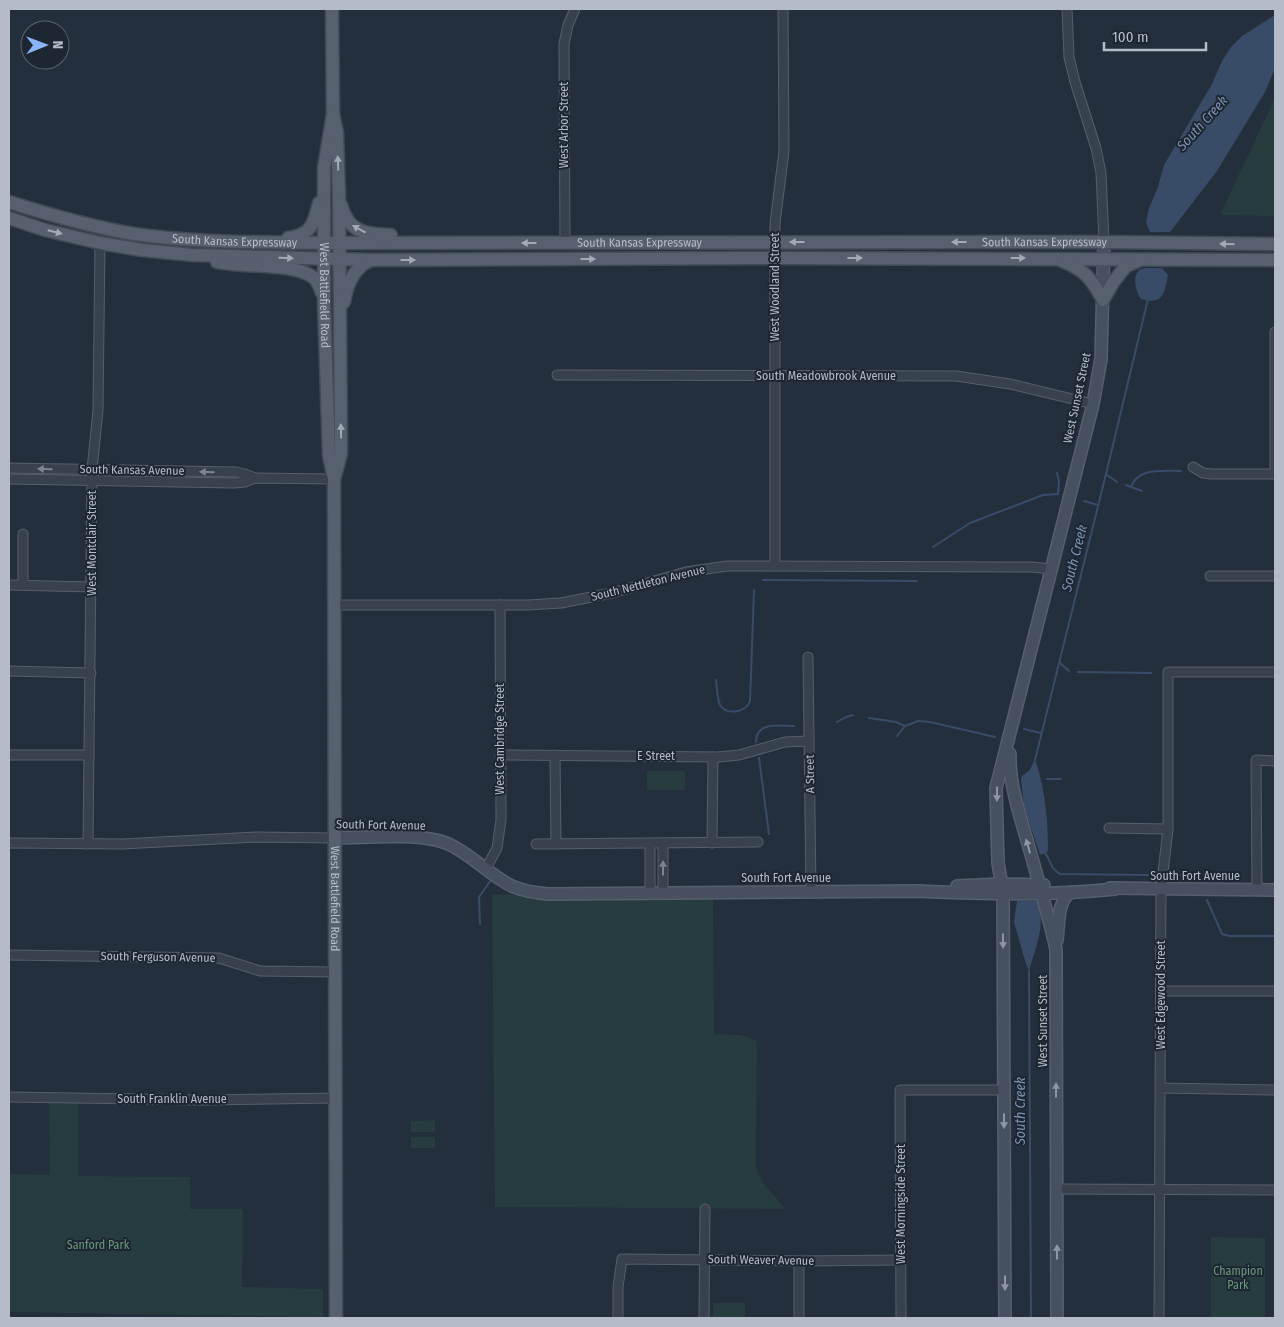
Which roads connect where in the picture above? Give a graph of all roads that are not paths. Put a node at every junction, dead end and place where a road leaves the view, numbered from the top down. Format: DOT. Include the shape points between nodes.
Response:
graph roads {
  1 [pos="332,9"];
  2 [pos="575,9"];
  3 [pos="783,9"];
  4 [pos="1067,9"];
  5 [pos="333,114"];
  6 [pos="324,168"];
  7 [pos="339,195"];
  8 [pos="9,202"];
  9 [pos="9,218"];
  10 [pos="220,241"];
  11 [pos="775,242"];
  12 [pos="1104,242"];
  13 [pos="100,243"];
  14 [pos="324,243"];
  15 [pos="339,243"];
  16 [pos="565,243"];
  17 [pos="475,244"];
  18 [pos="1275,244"];
  19 [pos="192,255"];
  20 [pos="775,258"];
  21 [pos="1055,258"];
  22 [pos="1103,258"];
  23 [pos="1142,258"];
  24 [pos="324,259"];
  25 [pos="339,259"];
  26 [pos="373,260"];
  27 [pos="1275,260"];
  28 [pos="1102,300"];
  29 [pos="324,302"];
  30 [pos="1275,332"];
  31 [pos="340,342"];
  32 [pos="557,375"];
  33 [pos="775,376"];
  34 [pos="1275,383"];
  35 [pos="1092,404"];
  36 [pos="1192,467"];
  37 [pos="9,468"];
  38 [pos="92,470"];
  39 [pos="1275,474"];
  40 [pos="255,478"];
  41 [pos="9,479"];
  42 [pos="334,479"];
  43 [pos="92,480"];
  44 [pos="23,534"];
  45 [pos="775,566"];
  46 [pos="1051,570"];
  47 [pos="1210,576"];
  48 [pos="1275,576"];
  49 [pos="9,585"];
  50 [pos="23,585"];
  51 [pos="92,587"];
  52 [pos="335,605"];
  53 [pos="500,605"];
  54 [pos="808,657"];
  55 [pos="9,672"];
  56 [pos="1275,672"];
  57 [pos="91,673"];
  58 [pos="1011,730"];
  59 [pos="809,741"];
  60 [pos="500,754"];
  61 [pos="9,755"];
  62 [pos="89,755"];
  63 [pos="555,755"];
  64 [pos="713,757"];
  65 [pos="1275,760"];
  66 [pos="1109,828"];
  67 [pos="1168,828"];
  68 [pos="334,838"];
  69 [pos="663,842"];
  70 [pos="758,842"];
  71 [pos="9,843"];
  72 [pos="650,843"];
  73 [pos="712,843"];
  74 [pos="88,844"];
  75 [pos="536,844"];
  76 [pos="556,844"];
  77 [pos="486,868"];
  78 [pos="1002,888"];
  79 [pos="1041,888"];
  80 [pos="1115,889"];
  81 [pos="1161,890"];
  82 [pos="1257,890"];
  83 [pos="1275,890"];
  84 [pos="811,892"];
  85 [pos="1072,892"];
  86 [pos="650,893"];
  87 [pos="663,893"];
  88 [pos="1056,949"];
  89 [pos="9,955"];
  90 [pos="336,972"];
  91 [pos="1161,991"];
  92 [pos="1275,991"];
  93 [pos="1160,1088"];
  94 [pos="1004,1090"];
  95 [pos="1275,1090"];
  96 [pos="9,1096"];
  97 [pos="336,1098"];
  98 [pos="1056,1189"];
  99 [pos="1159,1189"];
  100 [pos="1275,1190"];
  101 [pos="705,1209"];
  102 [pos="705,1260"];
  103 [pos="901,1260"];
  104 [pos="799,1261"];
  105 [pos="336,1318"];
  106 [pos="618,1318"];
  107 [pos="704,1318"];
  108 [pos="799,1318"];
  109 [pos="901,1318"];
  110 [pos="1005,1318"];
  111 [pos="1057,1318"];
  112 [pos="1159,1318"];
  1 -- 5 [label="main road, West Battlefield Road"];
  2 -- 16 [label="street, West Arbor Street" via="564,44"];
  3 -- 11 [label="street, West Woodland Street" via="784,151 776,204"];
  4 -- 12 [label="street, West Sunset Street" via="1069,57 1101,173"];
  5 -- 6 [label="main road, West Battlefield Road"];
  7 -- 5 [label="main road, West Battlefield Road, one-way"];
  6 -- 10 [label="main road" via="315,218 307,231 286,238"];
  6 -- 14 [label="main road, West Battlefield Road"];
  7 -- 15 [label="main road, West Battlefield Road"];
  17 -- 7 [label="main road, one-way" via="443,237 361,232 346,219"];
  8 -- 10 [label="main road, South Kansas Expressway" via="72,221 134,234"];
  9 -- 13 [label="main road, South Kansas Expressway, one-way"];
  10 -- 14 [label="main road, South Kansas Expressway"];
  12 -- 11 [label="main road, South Kansas Expressway, one-way"];
  11 -- 16 [label="main road, South Kansas Expressway"];
  11 -- 20 [label="street, West Woodland Street"];
  18 -- 12 [label="main road, South Kansas Expressway, one-way"];
  12 -- 22 [label="main road, West Sunset Street"];
  13 -- 19 [label="main road, South Kansas Expressway"];
  13 -- 38 [label="street, West Montclair Street" via="98,410"];
  14 -- 15 [label="main road, South Kansas Expressway"];
  14 -- 24 [label="main road, West Battlefield Road"];
  15 -- 17 [label="main road, South Kansas Expressway"];
  15 -- 25 [label="main road, West Battlefield Road"];
  16 -- 17 [label="main road, South Kansas Expressway, one-way"];
  19 -- 24 [label="main road, South Kansas Expressway, one-way"];
  19 -- 29 [label="main road" via="223,264 304,273 317,282"];
  20 -- 21 [label="main road, South Kansas Expressway, one-way"];
  26 -- 20 [label="main road, South Kansas Expressway, one-way"];
  20 -- 33 [label="street, West Woodland Street"];
  21 -- 22 [label="main road, South Kansas Expressway"];
  21 -- 28 [label="main road" via="1076,266 1087,275"];
  22 -- 23 [label="main road, South Kansas Expressway"];
  22 -- 28 [label="main road, West Sunset Street"];
  23 -- 27 [label="main road, South Kansas Expressway"];
  23 -- 28 [label="main road" via="1126,266"];
  24 -- 25 [label="main road, South Kansas Expressway"];
  24 -- 29 [label="main road, West Battlefield Road"];
  25 -- 26 [label="main road, South Kansas Expressway"];
  25 -- 31 [label="main road, West Battlefield Road"];
  26 -- 31 [label="main road" via="364,263 349,283"];
  28 -- 35 [label="main road, West Sunset Street" via="1101,359"];
  29 -- 42 [label="main road, West Battlefield Road" via="329,455"];
  30 -- 34 [label="street"];
  42 -- 31 [label="main road, West Battlefield Road, one-way" via="342,453"];
  32 -- 33 [label="street, South Meadowbrook Avenue"];
  33 -- 35 [label="street, South Meadowbrook Avenue" via="969,377"];
  33 -- 45 [label="street, West Woodland Street"];
  34 -- 39 [label="street"];
  35 -- 46 [label="main road, West Sunset Street"];
  36 -- 39 [label="street" via="1212,474"];
  38 -- 37 [label="street, South Kansas Avenue, one-way"];
  40 -- 38 [label="street, South Kansas Avenue, one-way" via="236,472"];
  38 -- 43 [label="street, West Montclair Street"];
  40 -- 42 [label="street, South Kansas Avenue"];
  40 -- 43 [label="street, South Kansas Avenue" via="234,483"];
  41 -- 43 [label="street, South Kansas Avenue"];
  42 -- 52 [label="main road, West Battlefield Road"];
  43 -- 51 [label="street, West Montclair Street"];
  44 -- 50 [label="street"];
  45 -- 46 [label="street, South Nettleton Avenue" via="1032,567"];
  45 -- 53 [label="street, South Nettleton Avenue" via="705,568 584,599"];
  46 -- 58 [label="main road, West Sunset Street"];
  47 -- 48 [label="street"];
  49 -- 50 [label="street"];
  50 -- 51 [label="street"];
  51 -- 57 [label="street, West Montclair Street"];
  52 -- 53 [label="street, South Nettleton Avenue"];
  52 -- 68 [label="main road, West Battlefield Road"];
  53 -- 60 [label="street, West Cambridge Street"];
  54 -- 59 [label="street, A Street"];
  55 -- 57 [label="street"];
  56 -- 67 [label="street, West Edgewood Street" via="1168,672"];
  57 -- 62 [label="street, West Montclair Street"];
  58 -- 78 [label="main road, West Sunset Street, one-way" via="996,788 998,864"];
  79 -- 58 [label="main road, West Sunset Street, one-way" via="1011,778"];
  59 -- 64 [label="street, E Street" via="785,742 739,755"];
  59 -- 84 [label="street, A Street"];
  60 -- 63 [label="street, E Street"];
  60 -- 77 [label="street, West Cambridge Street" via="500,836"];
  61 -- 62 [label="street"];
  62 -- 74 [label="street, West Montclair Street"];
  63 -- 64 [label="street, E Street"];
  63 -- 76 [label="street"];
  64 -- 73 [label="street"];
  65 -- 82 [label="street" via="1256,760"];
  66 -- 67 [label="street"];
  67 -- 81 [label="street, West Edgewood Street"];
  68 -- 74 [label="street, South Fort Avenue" via="257,837"];
  68 -- 77 [label="main road, South Fort Avenue" via="434,840 453,846"];
  68 -- 90 [label="main road, West Battlefield Road"];
  69 -- 72 [label="street"];
  69 -- 73 [label="street"];
  87 -- 69 [label="street, one-way"];
  70 -- 73 [label="street"];
  71 -- 74 [label="street, South Fort Avenue"];
  72 -- 76 [label="street"];
  72 -- 86 [label="street"];
  75 -- 76 [label="street"];
  77 -- 86 [label="main road, South Fort Avenue" via="512,886 536,893"];
  78 -- 79 [label="main road, South Fort Avenue"];
  78 -- 84 [label="main road, South Fort Avenue"];
  78 -- 94 [label="main road, West Sunset Street, one-way"];
  79 -- 80 [label="main road, South Fort Avenue" via="1093,886"];
  79 -- 85 [label="main road, South Fort Avenue"];
  79 -- 88 [label="main road, West Sunset Street"];
  80 -- 81 [label="main road, South Fort Avenue"];
  80 -- 85 [label="main road, South Fort Avenue"];
  81 -- 82 [label="main road, South Fort Avenue"];
  81 -- 91 [label="street, West Edgewood Street"];
  82 -- 83 [label="main road, South Fort Avenue"];
  84 -- 87 [label="main road, South Fort Avenue"];
  85 -- 88 [label="main road" via="1065,897 1061,907"];
  86 -- 87 [label="main road, South Fort Avenue"];
  98 -- 88 [label="main road, West Sunset Street, one-way"];
  89 -- 90 [label="street, South Ferguson Avenue" via="219,958 260,971"];
  90 -- 97 [label="main road, West Battlefield Road"];
  91 -- 92 [label="street"];
  91 -- 93 [label="street, West Edgewood Street"];
  93 -- 95 [label="street"];
  93 -- 99 [label="street, West Edgewood Street"];
  94 -- 103 [label="street, West Morningside Street" via="900,1090"];
  94 -- 110 [label="main road, West Sunset Street, one-way"];
  96 -- 97 [label="street, South Franklin Avenue" via="202,1100"];
  97 -- 105 [label="main road, West Battlefield Road"];
  98 -- 99 [label="street"];
  111 -- 98 [label="main road, West Sunset Street, one-way"];
  99 -- 100 [label="street"];
  99 -- 112 [label="street, West Edgewood Street"];
  101 -- 102 [label="street"];
  102 -- 104 [label="street, South Weaver Avenue"];
  102 -- 106 [label="street, South Weaver Avenue" via="622,1259"];
  102 -- 107 [label="street"];
  103 -- 104 [label="street, South Weaver Avenue"];
  103 -- 109 [label="street, West Morningside Street"];
  104 -- 108 [label="street"];
}
